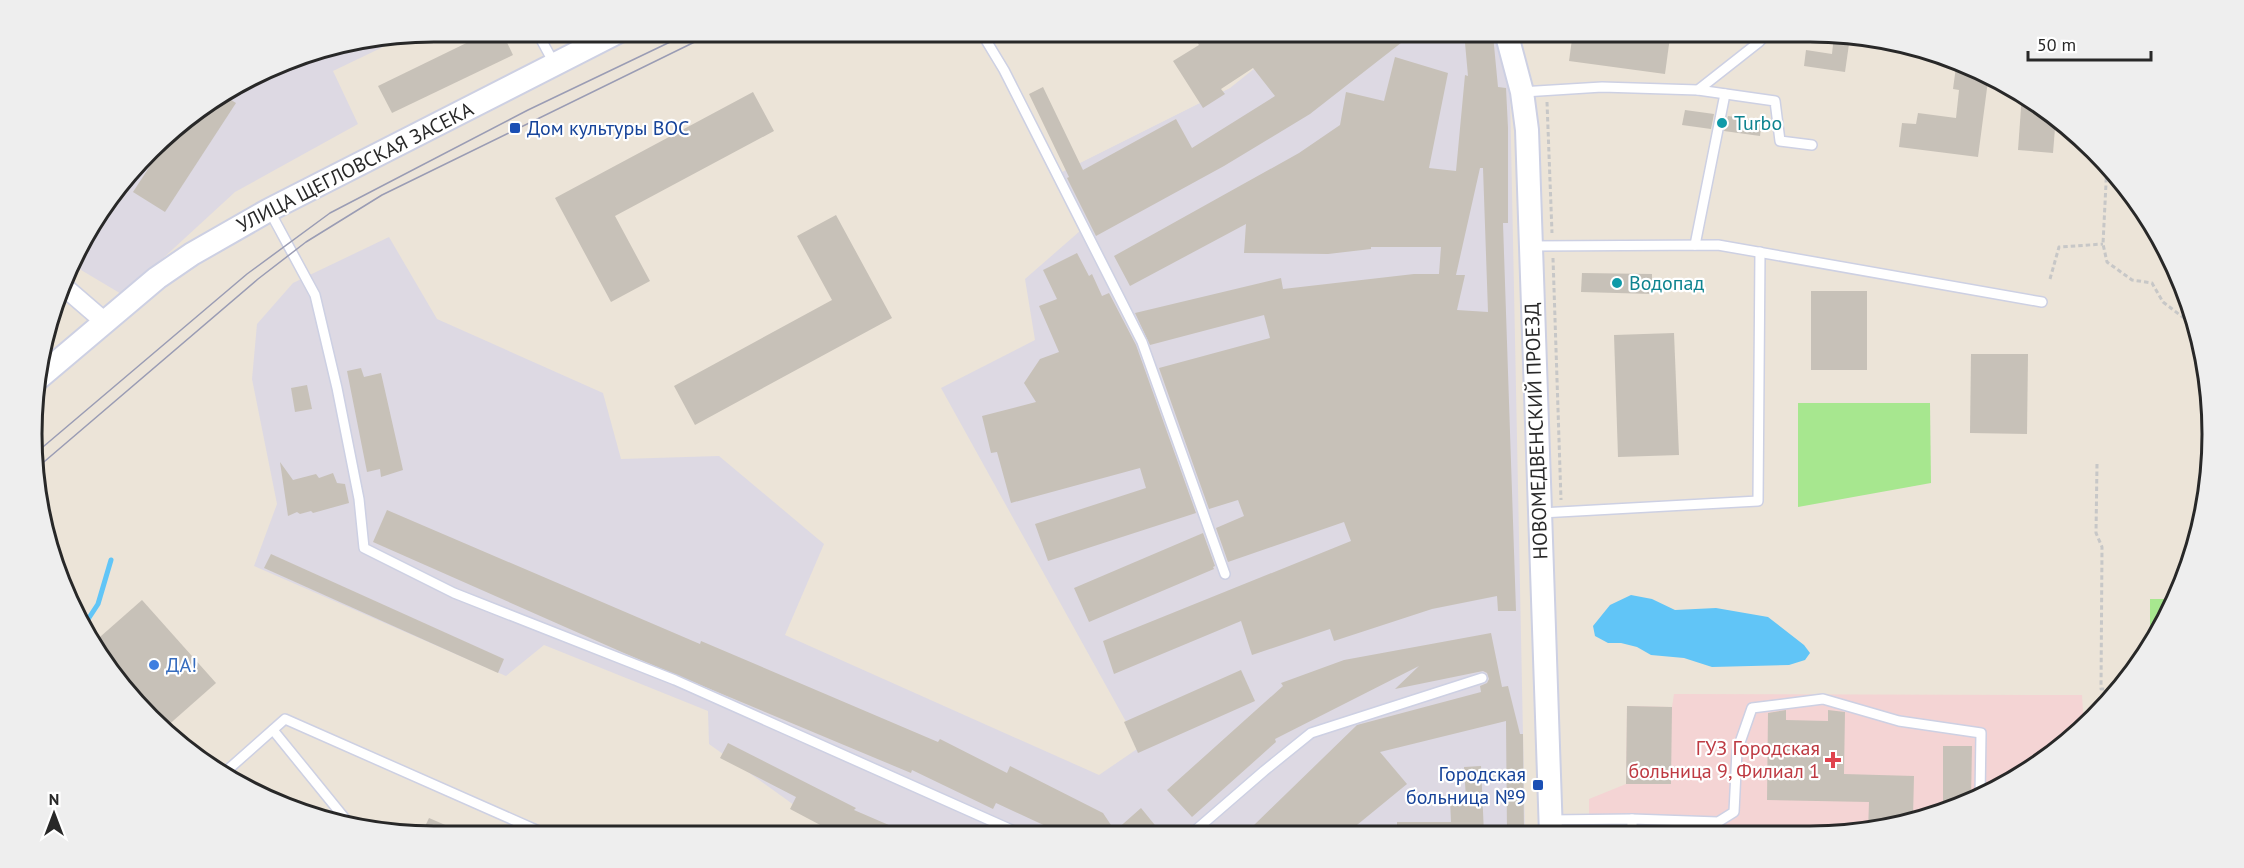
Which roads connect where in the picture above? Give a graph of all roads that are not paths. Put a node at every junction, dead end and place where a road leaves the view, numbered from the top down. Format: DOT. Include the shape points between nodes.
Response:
graph roads {
  1 [pos="542,42"];
  2 [pos="599,42"];
  3 [pos="987,42"];
  4 [pos="1509,42"];
  5 [pos="1759,42"];
  6 [pos="555,65"];
  7 [pos="1698,90"];
  8 [pos="1522,92"];
  9 [pos="1725,94"];
  10 [pos="1812,145"];
  11 [pos="269,210"];
  12 [pos="1695,245"];
  13 [pos="1531,246"];
  14 [pos="1760,252"];
  15 [pos="69,291"];
  16 [pos="2042,302"];
  17 [pos="105,322"];
  18 [pos="48,370"];
  19 [pos="1539,513"];
  20 [pos="1225,574"];
  21 [pos="1482,678"];
  22 [pos="273,730"];
  23 [pos="230,768"];
  24 [pos="1980,787"];
  25 [pos="342,815"];
  26 [pos="1632,819"];
  27 [pos="527,826"];
  28 [pos="1003,826"];
  29 [pos="1200,826"];
  30 [pos="1551,826"];
  31 [pos="1561,826"];
  32 [pos="1632,826"];
  1 -- 6 [label="lane"];
  2 -- 6 [label="street, УЛИЦА ЩЕГЛОВСКАЯ ЗАСЕКА"];
  3 -- 20 [label="lane" via="1142,342"];
  4 -- 8 [label="street, НОВОМЕДВЕНСКИЙ ПРОЕЗД"];
  5 -- 7 [label="lane"];
  6 -- 11 [label="street, УЛИЦА ЩЕГЛОВСКАЯ ЗАСЕКА"];
  7 -- 8 [label="lane" via="1602,87"];
  7 -- 9 [label="lane"];
  8 -- 13 [label="street, НОВОМЕДВЕНСКИЙ ПРОЕЗД"];
  9 -- 10 [label="lane" via="1775,101 1780,141"];
  9 -- 12 [label="lane"];
  11 -- 17 [label="street, УЛИЦА ЩЕГЛОВСКАЯ ЗАСЕКА" via="192,254"];
  11 -- 28 [label="lane" via="315,295 357,488 364,548 454,593 675,681"];
  12 -- 13 [label="lane"];
  12 -- 14 [label="lane"];
  13 -- 19 [label="street, НОВОМЕДВЕНСКИЙ ПРОЕЗД"];
  14 -- 16 [label="lane"];
  14 -- 19 [label="lane" via="1758,501"];
  15 -- 17 [label="street"];
  17 -- 18 [label="street, УЛИЦА ЩЕГЛОВСКАЯ ЗАСЕКА"];
  19 -- 30 [label="street, НОВОМЕДВЕНСКИЙ ПРОЕЗД"];
  21 -- 29 [label="lane" via="1311,733"];
  22 -- 23 [label="lane"];
  22 -- 25 [label="lane"];
  22 -- 27 [label="lane" via="285,719"];
  24 -- 26 [label="lane" via="1981,733 1899,721 1823,699 1752,708 1737,751 1734,812 1718,822"];
  26 -- 31 [label="lane"];
  26 -- 32 [label="lane"];
}
